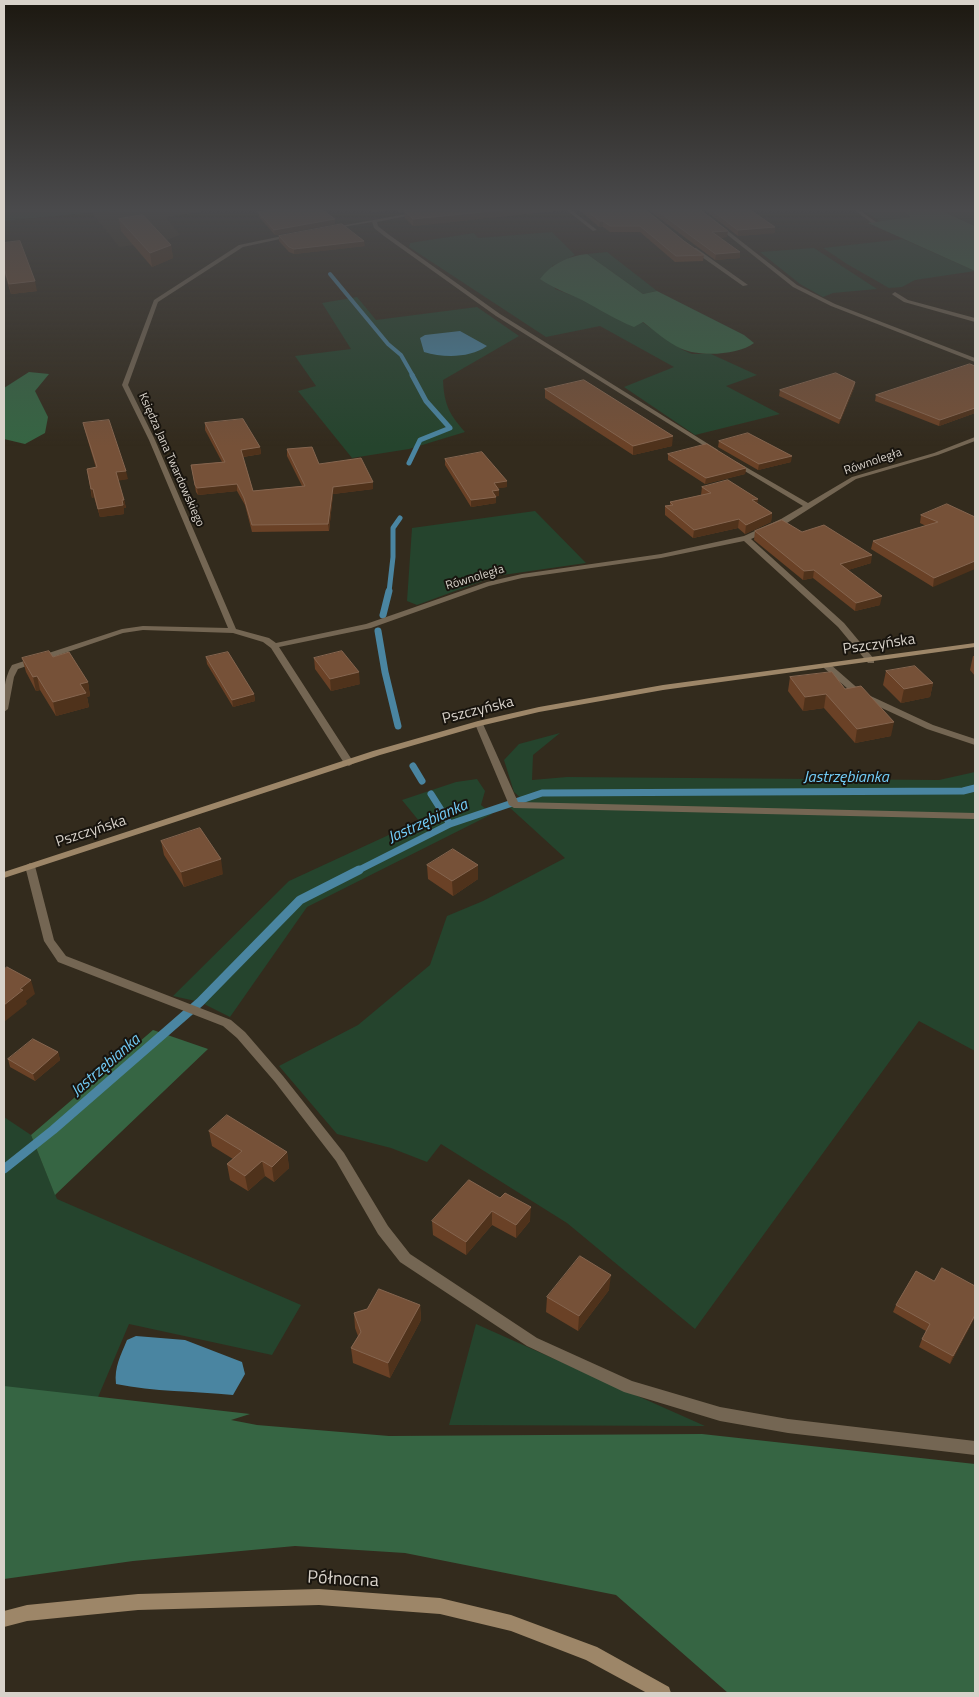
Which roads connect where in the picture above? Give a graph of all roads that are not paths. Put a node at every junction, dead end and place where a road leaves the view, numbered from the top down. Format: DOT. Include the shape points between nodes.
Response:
graph roads {
  1 [pos="175,288"];
  2 [pos="460,288"];
  3 [pos="799,288"];
  4 [pos="894,294"];
  5 [pos="975,320"];
  6 [pos="975,360"];
  7 [pos="975,439"];
  8 [pos="807,505"];
  9 [pos="746,538"];
  10 [pos="233,631"];
  11 [pos="975,645"];
  12 [pos="274,646"];
  13 [pos="871,661"];
  14 [pos="827,666"];
  15 [pos="4,709"];
  16 [pos="479,724"];
  17 [pos="975,742"];
  18 [pos="348,762"];
  19 [pos="975,816"];
  20 [pos="30,866"];
  21 [pos="4,875"];
  22 [pos="975,1448"];
  23 [pos="4,1620"];
  24 [pos="663,1693"];
  1 -- 10 [label="street, Księdza Jana Twardowskiego" via="156,301 125,385 152,440"];
  2 -- 8 [label="street" via="670,423"];
  3 -- 6 [label="street" via="833,305"];
  4 -- 5 [label="street" via="906,301"];
  7 -- 8 [label="street, Równoległa" via="854,478"];
  8 -- 9 [label="street, Równoległa" via="784,521"];
  9 -- 12 [label="street, Równoległa" via="643,559 487,584 368,626"];
  9 -- 13 [label="street" via="841,625"];
  10 -- 12 [label="street" via="266,640"];
  10 -- 15 [label="street" via="143,628 122,631 37,659 15,667"];
  11 -- 13 [label="street, Pszczyńska"];
  12 -- 18 [label="street"];
  13 -- 14 [label="street, Pszczyńska"];
  14 -- 16 [label="street, Pszczyńska" via="573,703"];
  14 -- 17 [label="street" via="859,694 930,727"];
  16 -- 18 [label="street, Pszczyńska"];
  16 -- 19 [label="street" via="514,805"];
  18 -- 20 [label="street, Pszczyńska"];
  20 -- 21 [label="street, Pszczyńska"];
  20 -- 22 [label="street" via="49,941 62,959 227,1023 279,1079 340,1157 383,1230 405,1258 532,1342 629,1388 720,1414 788,1426"];
  23 -- 24 [label="street, Północna" via="27,1613 138,1602 222,1599 319,1597 440,1606 511,1623 591,1653"];
}
